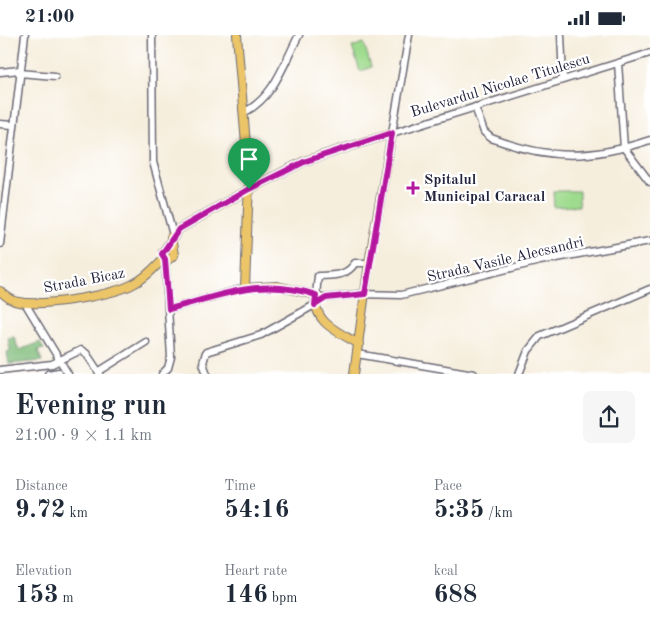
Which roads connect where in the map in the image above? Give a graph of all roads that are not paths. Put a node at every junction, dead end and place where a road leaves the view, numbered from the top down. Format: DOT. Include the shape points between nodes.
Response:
graph roads {
  1 [pos="25,35"];
  2 [pos="152,35"];
  3 [pos="236,35"];
  4 [pos="299,35"];
  5 [pos="409,35"];
  6 [pos="561,35"];
  7 [pos="650,53"];
  8 [pos="618,63"];
  9 [pos="20,71"];
  10 [pos="0,72"];
  11 [pos="55,76"];
  12 [pos="563,79"];
  13 [pos="475,107"];
  14 [pos="245,112"];
  15 [pos="0,124"];
  16 [pos="14,125"];
  17 [pos="392,133"];
  18 [pos="650,140"];
  19 [pos="624,148"];
  20 [pos="650,182"];
  21 [pos="3,187"];
  22 [pos="249,189"];
  23 [pos="172,236"];
  24 [pos="650,241"];
  25 [pos="0,244"];
  26 [pos="167,258"];
  27 [pos="369,263"];
  28 [pos="245,289"];
  29 [pos="650,289"];
  30 [pos="0,291"];
  31 [pos="365,294"];
  32 [pos="316,295"];
  33 [pos="326,298"];
  34 [pos="0,299"];
  35 [pos="10,299"];
  36 [pos="25,303"];
  37 [pos="315,305"];
  38 [pos="169,309"];
  39 [pos="146,342"];
  40 [pos="359,344"];
  41 [pos="357,354"];
  42 [pos="60,361"];
  43 [pos="170,363"];
  44 [pos="0,370"];
  45 [pos="59,372"];
  46 [pos="99,373"];
  47 [pos="48,374"];
  48 [pos="68,374"];
  49 [pos="162,374"];
  50 [pos="174,374"];
  51 [pos="207,374"];
  52 [pos="354,374"];
  53 [pos="474,374"];
  54 [pos="519,374"];
  1 -- 9 [label="street"];
  2 -- 23 [label="street" via="153,163"];
  3 -- 14 [label="main road"];
  4 -- 14 [label="street" via="272,89"];
  5 -- 17 [label="street"];
  6 -- 12 [label="street"];
  7 -- 8 [label="street, Bulevardul Nicolae Titulescu"];
  8 -- 12 [label="street, Bulevardul Nicolae Titulescu"];
  8 -- 19 [label="street"];
  9 -- 10 [label="street"];
  9 -- 11 [label="street"];
  9 -- 16 [label="street"];
  12 -- 13 [label="street, Bulevardul Nicolae Titulescu"];
  13 -- 17 [label="street, Bulevardul Nicolae Titulescu"];
  13 -- 19 [label="street" via="487,135 521,149 571,155"];
  14 -- 22 [label="main road"];
  15 -- 16 [label="street"];
  16 -- 21 [label="street"];
  17 -- 22 [label="main road, Bulevardul Nicolae Titulescu" via="306,161"];
  17 -- 27 [label="main road"];
  18 -- 19 [label="street"];
  19 -- 20 [label="street"];
  21 -- 25 [label="street"];
  22 -- 23 [label="main road, Bulevardul Nicolae Titulescu" via="196,218"];
  22 -- 28 [label="main road"];
  23 -- 26 [label="main road, Bulevardul Nicolae Titulescu" via="169,249 162,254"];
  24 -- 31 [label="street, Strada Vasile Alecsandri" via="540,261 409,294"];
  26 -- 36 [label="main road, Strada Bicaz" via="131,285 57,302"];
  26 -- 38 [label="street"];
  27 -- 31 [label="main road"];
  27 -- 32 [label="street" via="355,263 341,275 318,275"];
  28 -- 32 [label="main road" via="277,286"];
  28 -- 38 [label="street"];
  29 -- 54 [label="street" via="540,336 528,351"];
  30 -- 35 [label="main road"];
  31 -- 33 [label="street"];
  31 -- 40 [label="main road"];
  32 -- 33 [label="street"];
  32 -- 37 [label="main road"];
  33 -- 37 [label="street"];
  34 -- 35 [label="street, Strada Bicaz"];
  35 -- 36 [label="main road, Strada Bicaz"];
  36 -- 42 [label="street"];
  37 -- 40 [label="main road" via="326,325"];
  37 -- 51 [label="street" via="261,335 210,350 204,357"];
  38 -- 43 [label="street"];
  39 -- 46 [label="street"];
  40 -- 41 [label="main road"];
  41 -- 52 [label="main road"];
  41 -- 53 [label="street"];
  42 -- 44 [label="street"];
  42 -- 46 [label="street" via="81,351 86,353"];
  42 -- 48 [label="street"];
  43 -- 49 [label="street"];
  43 -- 50 [label="street"];
  45 -- 47 [label="street"];
}
